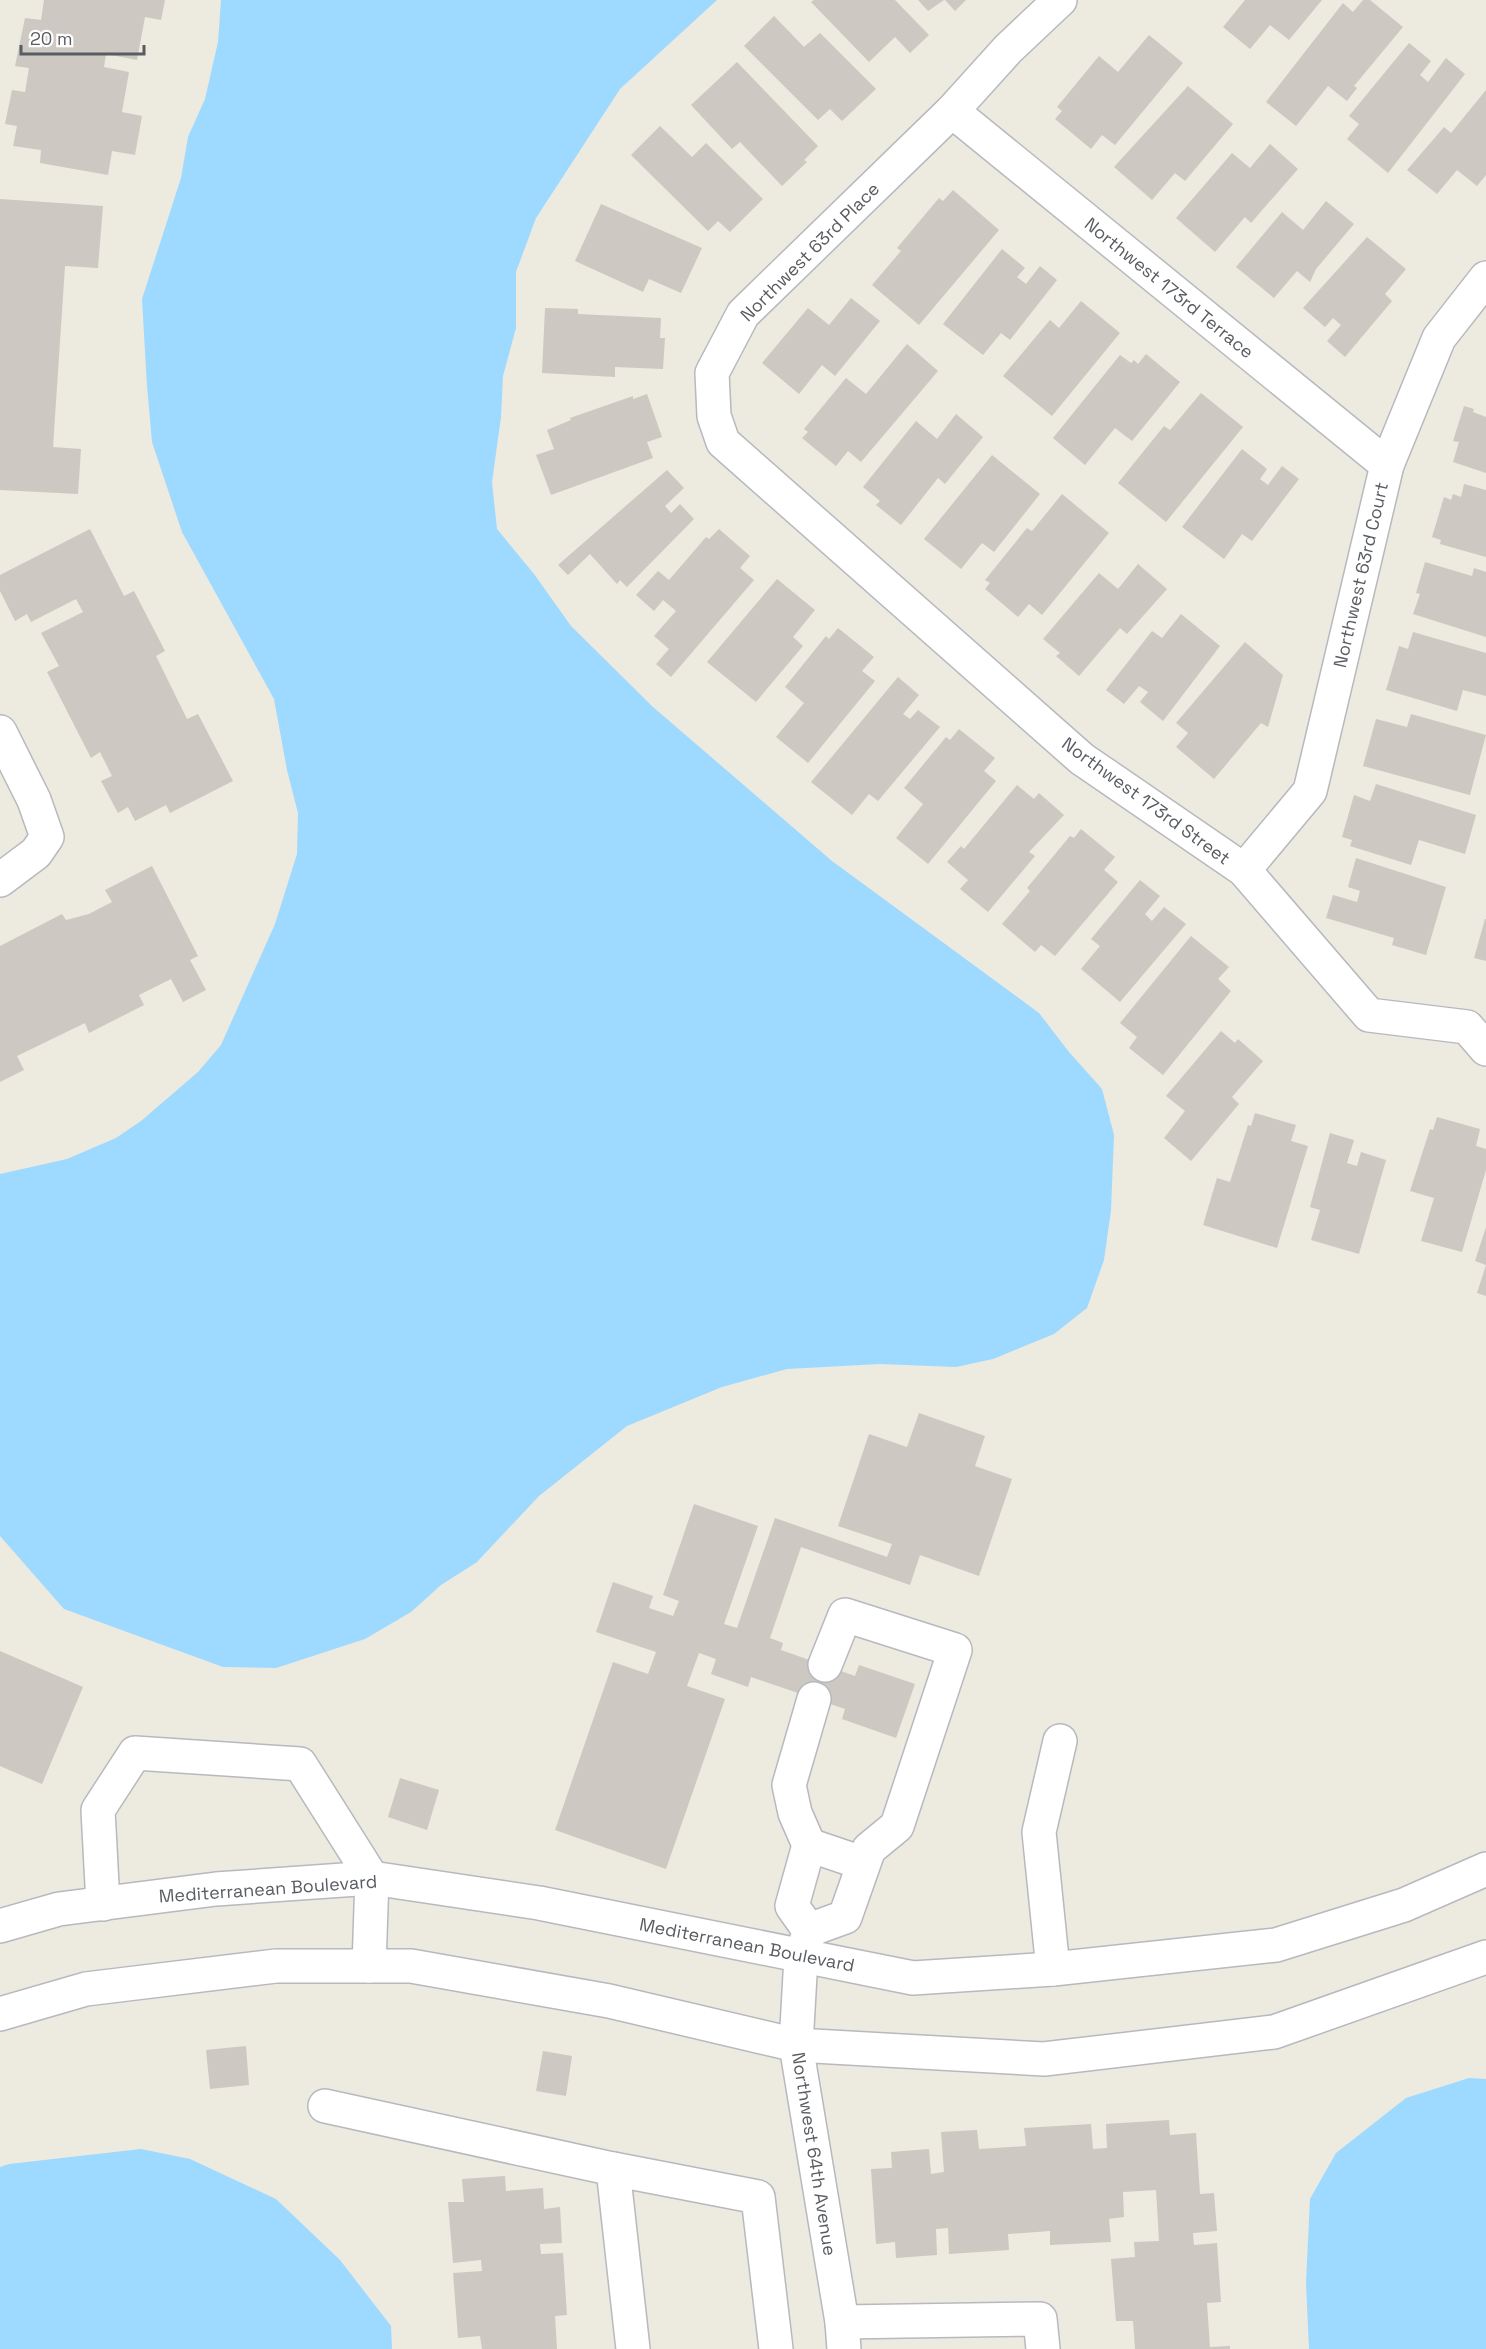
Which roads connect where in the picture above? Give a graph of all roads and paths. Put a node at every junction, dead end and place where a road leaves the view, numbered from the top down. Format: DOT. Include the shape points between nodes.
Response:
graph roads {
  1 [pos="1060,0"];
  2 [pos="952,111"];
  3 [pos="1486,278"];
  4 [pos="714,416"];
  5 [pos="1387,465"];
  6 [pos="0,732"];
  7 [pos="1244,870"];
  8 [pos="0,880"];
  9 [pos="1486,1049"];
  10 [pos="825,1665"];
  11 [pos="814,1699"];
  12 [pos="1060,1741"];
  13 [pos="809,1845"];
  14 [pos="862,1863"];
  15 [pos="1486,1869"];
  16 [pos="372,1878"];
  17 [pos="103,1904"];
  18 [pos="0,1926"];
  19 [pos="805,1944"];
  20 [pos="1486,1957"];
  21 [pos="369,1966"];
  22 [pos="1053,1969"];
  23 [pos="0,2014"];
  24 [pos="796,2045"];
  25 [pos="325,2106"];
  26 [pos="613,2169"];
  27 [pos="841,2342"];
  28 [pos="633,2349"];
  29 [pos="776,2349"];
  30 [pos="1042,2349"];
  1 -- 2 [label="street" via="1008,49"];
  2 -- 4 [label="street, Northwest 63rd Place" via="742,314 712,373"];
  2 -- 5 [label="street, Northwest 173rd Terrace"];
  3 -- 5 [label="street, Northwest 63rd Court" via="1439,338"];
  4 -- 7 [label="street, Northwest 173rd Street" via="723,442 1082,759"];
  5 -- 7 [label="street, Northwest 63rd Court" via="1310,791"];
  6 -- 8 [label="street" via="34,800 47,837 36,854"];
  7 -- 9 [label="street, Northwest 173rd Street" via="1369,1015 1467,1027"];
  10 -- 14 [label="street" via="845,1615 955,1650 897,1826 869,1849"];
  11 -- 13 [label="street" via="789,1785 795,1813"];
  12 -- 22 [label="street" via="1039,1832"];
  13 -- 14 [label="street"];
  13 -- 19 [label="street" via="792,1906"];
  14 -- 19 [label="street" via="845,1917"];
  15 -- 22 [label="street, Mediterranean Boulevard" via="1404,1905 1276,1945"];
  16 -- 17 [label="street, Mediterranean Boulevard" via="216,1889"];
  16 -- 17 [label="street" via="300,1764 135,1753 98,1810"];
  16 -- 19 [label="street, Mediterranean Boulevard"];
  16 -- 21 [label="street"];
  17 -- 18 [label="street, Mediterranean Boulevard" via="59,1909"];
  19 -- 22 [label="street, Mediterranean Boulevard" via="913,1978"];
  19 -- 24 [label="street, Northwest 64th Avenue"];
  20 -- 24 [label="street" via="1274,2032 1044,2059"];
  21 -- 23 [label="street" via="276,1966 86,1989"];
  21 -- 24 [label="street" via="411,1966 609,2001"];
  24 -- 27 [label="street, Northwest 64th Avenue"];
  25 -- 26 [label="street"];
  26 -- 28 [label="street"];
  26 -- 29 [label="street" via="758,2197"];
  27 -- 30 [label="street" via="1040,2319"];
}
